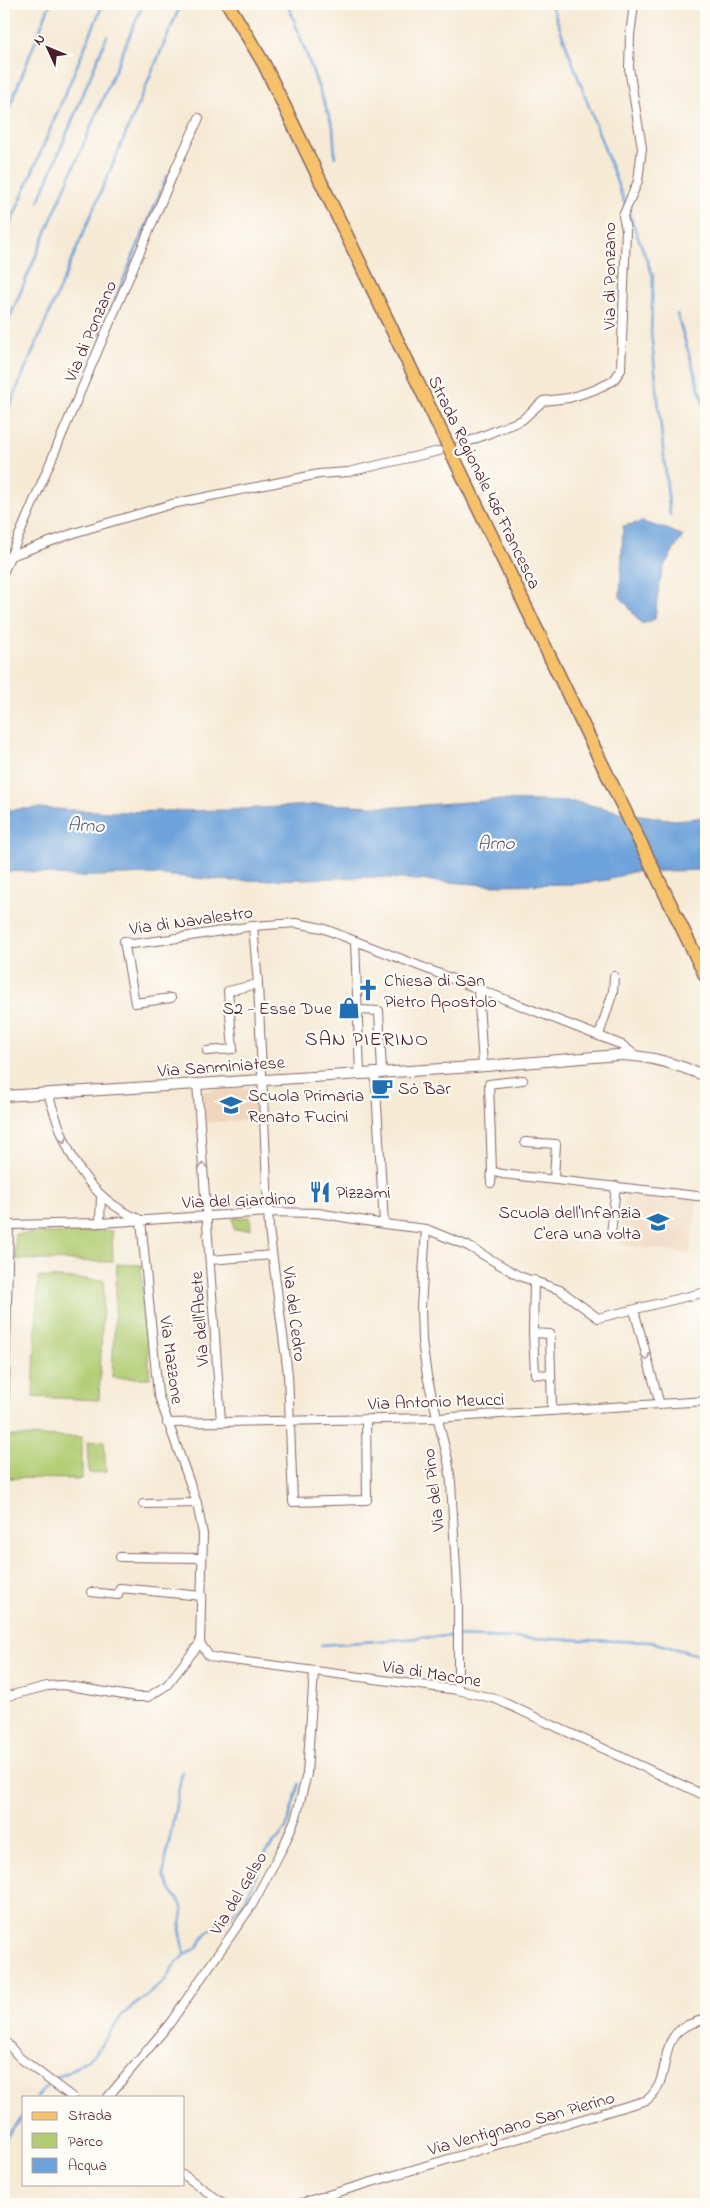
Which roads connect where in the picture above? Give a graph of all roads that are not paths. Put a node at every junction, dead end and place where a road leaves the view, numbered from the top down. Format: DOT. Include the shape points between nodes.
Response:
graph roads {
  1 [pos="228,4"];
  2 [pos="634,4"];
  3 [pos="199,118"];
  4 [pos="460,445"];
  5 [pos="439,451"];
  6 [pos="7,557"];
  7 [pos="4,571"];
  8 [pos="253,926"];
  9 [pos="355,941"];
  10 [pos="614,976"];
  11 [pos="706,977"];
  12 [pos="258,984"];
  13 [pos="478,987"];
  14 [pos="171,998"];
  15 [pos="358,1010"];
  16 [pos="599,1036"];
  17 [pos="207,1051"];
  18 [pos="636,1056"];
  19 [pos="483,1066"];
  20 [pos="378,1072"];
  21 [pos="360,1073"];
  22 [pos="706,1076"];
  23 [pos="262,1079"];
  24 [pos="523,1080"];
  25 [pos="198,1084"];
  26 [pos="48,1094"];
  27 [pos="4,1096"];
  28 [pos="525,1142"];
  29 [pos="492,1171"];
  30 [pos="554,1179"];
  31 [pos="491,1183"];
  32 [pos="616,1186"];
  33 [pos="101,1196"];
  34 [pos="706,1197"];
  35 [pos="268,1212"];
  36 [pos="207,1214"];
  37 [pos="141,1220"];
  38 [pos="100,1223"];
  39 [pos="384,1224"];
  40 [pos="426,1229"];
  41 [pos="611,1234"];
  42 [pos="272,1255"];
  43 [pos="210,1260"];
  44 [pos="5,1262"];
  45 [pos="534,1280"];
  46 [pos="706,1292"];
  47 [pos="5,1310"];
  48 [pos="634,1310"];
  49 [pos="534,1333"];
  50 [pos="551,1375"];
  51 [pos="706,1402"];
  52 [pos="660,1405"];
  53 [pos="552,1411"];
  54 [pos="437,1418"];
  55 [pos="366,1419"];
  56 [pos="4,1421"];
  57 [pos="290,1421"];
  58 [pos="221,1422"];
  59 [pos="167,1423"];
  60 [pos="197,1503"];
  61 [pos="143,1504"];
  62 [pos="120,1557"];
  63 [pos="202,1558"];
  64 [pos="91,1592"];
  65 [pos="202,1596"];
  66 [pos="200,1643"];
  67 [pos="314,1672"];
  68 [pos="458,1690"];
  69 [pos="4,1697"];
  70 [pos="706,1796"];
  71 [pos="706,2019"];
  72 [pos="4,2040"];
  73 [pos="71,2096"];
  74 [pos="109,2096"];
  75 [pos="185,2176"];
  76 [pos="224,2204"];
  77 [pos="298,2204"];
  1 -- 11 [label="main road, Strada Regionale 436 Francesca" via="264,64"];
  2 -- 4 [label="street, Via di Ponzano" via="629,68 642,148 638,181 623,216 626,249 622,370 613,381 594,390 569,398 543,401 522,420"];
  3 -- 6 [label="street, Via di Ponzano"];
  5 -- 6 [label="street" via="348,472 319,474 172,504"];
  6 -- 7 [label="street, Via di Ponzano"];
  8 -- 9 [label="street, Via di Navalestro" via="296,923 322,928"];
  8 -- 12 [label="street, Via del Cedro"];
  8 -- 14 [label="street, Via di Navalestro" via="132,944 124,942 134,1003"];
  9 -- 13 [label="street, Via di Navalestro"];
  9 -- 15 [label="street"];
  10 -- 16 [label="street" via="613,992"];
  12 -- 17 [label="street" via="228,991 233,1049"];
  12 -- 23 [label="street, Via del Cedro"];
  13 -- 16 [label="street, Via di Navalestro"];
  13 -- 19 [label="street"];
  15 -- 20 [label="street" via="379,1010"];
  15 -- 21 [label="street"];
  16 -- 18 [label="street, Via di Navalestro" via="622,1045"];
  18 -- 19 [label="street, Via Sanminiatese"];
  18 -- 22 [label="street, Via Sanminiatese" via="671,1063"];
  19 -- 20 [label="street, Via Sanminiatese"];
  20 -- 21 [label="street, Via Sanminiatese"];
  20 -- 39 [label="street"];
  21 -- 23 [label="street, Via Sanminiatese"];
  23 -- 25 [label="street, Via Sanminiatese"];
  23 -- 35 [label="street, Via del Cedro"];
  24 -- 29 [label="street" via="489,1084"];
  25 -- 26 [label="street, Via Sanminiatese"];
  36 -- 25 [label="street, Via dell'Abete, one-way"];
  26 -- 27 [label="street, Via Sanminiatese"];
  26 -- 33 [label="street, one-way" via="66,1146"];
  28 -- 30 [label="street" via="556,1144"];
  29 -- 30 [label="street"];
  29 -- 31 [label="street"];
  30 -- 32 [label="street"];
  32 -- 34 [label="street"];
  32 -- 41 [label="street"];
  33 -- 37 [label="street"];
  33 -- 38 [label="street"];
  35 -- 36 [label="street, Via del Giardino"];
  35 -- 39 [label="street, Via del Giardino" via="318,1212"];
  35 -- 42 [label="street, Via del Cedro"];
  36 -- 37 [label="street, Via del Giardino"];
  36 -- 43 [label="street, Via dell'Abete"];
  37 -- 38 [label="street, Via del Giardino"];
  37 -- 59 [label="street, Via Mazzone" via="156,1381"];
  38 -- 44 [label="street, Via del Giardino" via="9,1225"];
  39 -- 40 [label="street, Via del Giardino"];
  40 -- 45 [label="street, Via del Giardino" via="460,1242 508,1271"];
  40 -- 54 [label="street, Via del Pino" via="422,1342"];
  42 -- 43 [label="street"];
  42 -- 57 [label="street, Via del Cedro" via="288,1374"];
  43 -- 58 [label="street, Via dell'Abete"];
  44 -- 47 [label="street"];
  45 -- 48 [label="street, Via del Giardino" via="565,1292 598,1318"];
  45 -- 49 [label="street"];
  46 -- 48 [label="street"];
  47 -- 56 [label="street"];
  48 -- 52 [label="street, one-way"];
  49 -- 50 [label="street" via="535,1374"];
  49 -- 50 [label="street" via="550,1334"];
  50 -- 53 [label="street"];
  51 -- 52 [label="street, Via Antonio Meucci"];
  52 -- 53 [label="street, Via Antonio Meucci"];
  53 -- 54 [label="street, Via Antonio Meucci"];
  54 -- 55 [label="street, Via Antonio Meucci"];
  54 -- 68 [label="street, Via del Pino" via="451,1482 458,1605"];
  55 -- 57 [label="street, Via Antonio Meucci"];
  55 -- 57 [label="street, Via del Cedro" via="367,1500 293,1502"];
  57 -- 58 [label="street, Via Antonio Meucci"];
  58 -- 59 [label="street, Via Antonio Meucci"];
  59 -- 60 [label="street, Via Mazzone"];
  60 -- 61 [label="street"];
  60 -- 63 [label="street, Via Mazzone" via="203,1534"];
  62 -- 63 [label="street"];
  63 -- 65 [label="street, Via Mazzone"];
  64 -- 65 [label="street" via="118,1595 120,1588"];
  65 -- 66 [label="street, Via Mazzone"];
  66 -- 67 [label="street, Via di Macone" via="209,1656"];
  66 -- 69 [label="street" via="167,1685 148,1697 63,1685"];
  67 -- 68 [label="street, Via di Macone"];
  67 -- 74 [label="street, Via del Gelso" via="307,1774 296,1817 284,1845 247,1913 170,2023"];
  68 -- 70 [label="street, Via di Macone" via="496,1699"];
  71 -- 77 [label="street, Via Ventignano San Pierino" via="685,2026 675,2035 668,2046 661,2081 647,2100"];
  72 -- 73 [label="street" via="20,2058"];
  75 -- 76 [label="street"];
}
